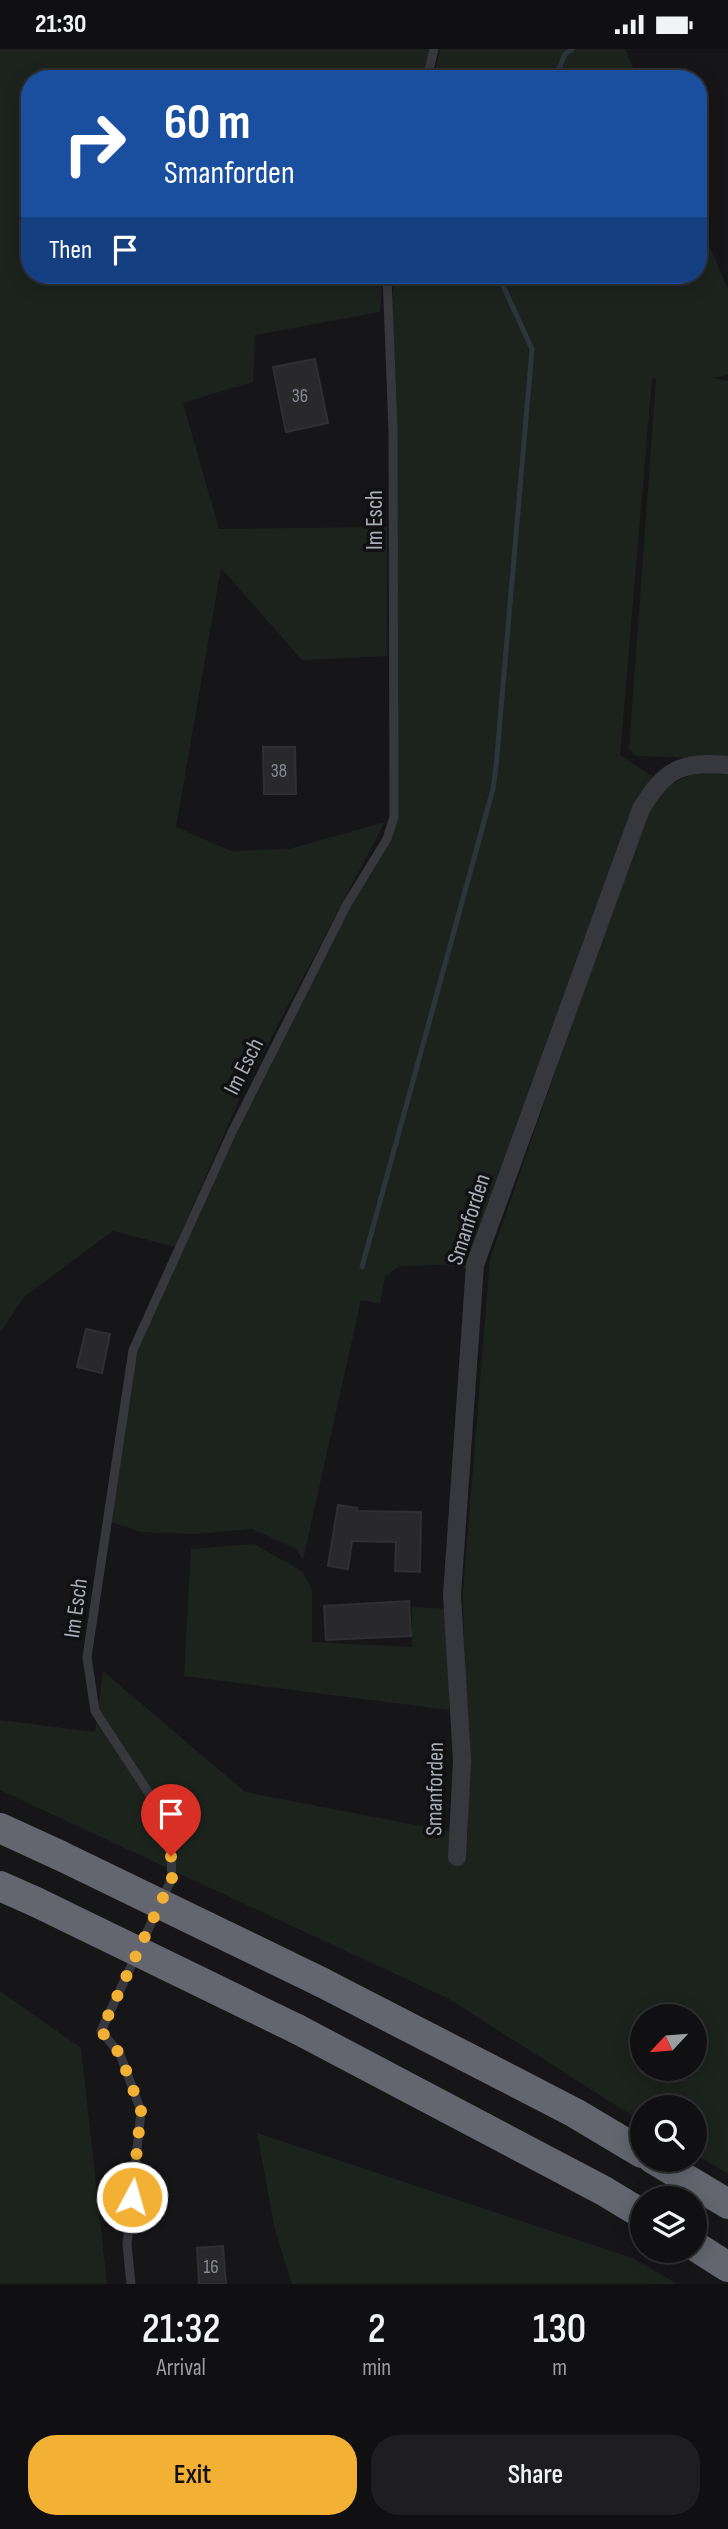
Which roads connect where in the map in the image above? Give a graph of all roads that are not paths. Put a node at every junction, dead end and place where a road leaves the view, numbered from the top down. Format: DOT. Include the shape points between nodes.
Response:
graph roads {
  1 [pos="433,49"];
  2 [pos="429,70"];
  3 [pos="387,284"];
  4 [pos="728,765"];
  5 [pos="0,1828"];
  6 [pos="457,1857"];
  7 [pos="0,1886"];
  8 [pos="630,2146"];
  9 [pos="675,2172"];
  10 [pos="728,2204"];
  11 [pos="630,2206"];
  12 [pos="707,2254"];
  13 [pos="728,2267"];
  14 [pos="131,2284"];
  1 -- 2 [label="lane"];
  3 -- 14 [label="lane, Im Esch" via="393,430 394,817 387,839 347,904 232,1132 132,1350 87,1657 95,1711 154,1801 171,1856 172,1878 101,2031 120,2054 141,2111 127,2244"];
  4 -- 6 [label="street, Smanforden" via="688,765 671,771 641,809 475,1265 452,1595 462,1761"];
  5 -- 8 [label="highway, bridge" via="321,1982"];
  7 -- 11 [label="highway, bridge" via="297,2029"];
  9 -- 10 [label="highway"];
  12 -- 13 [label="highway"];
}
